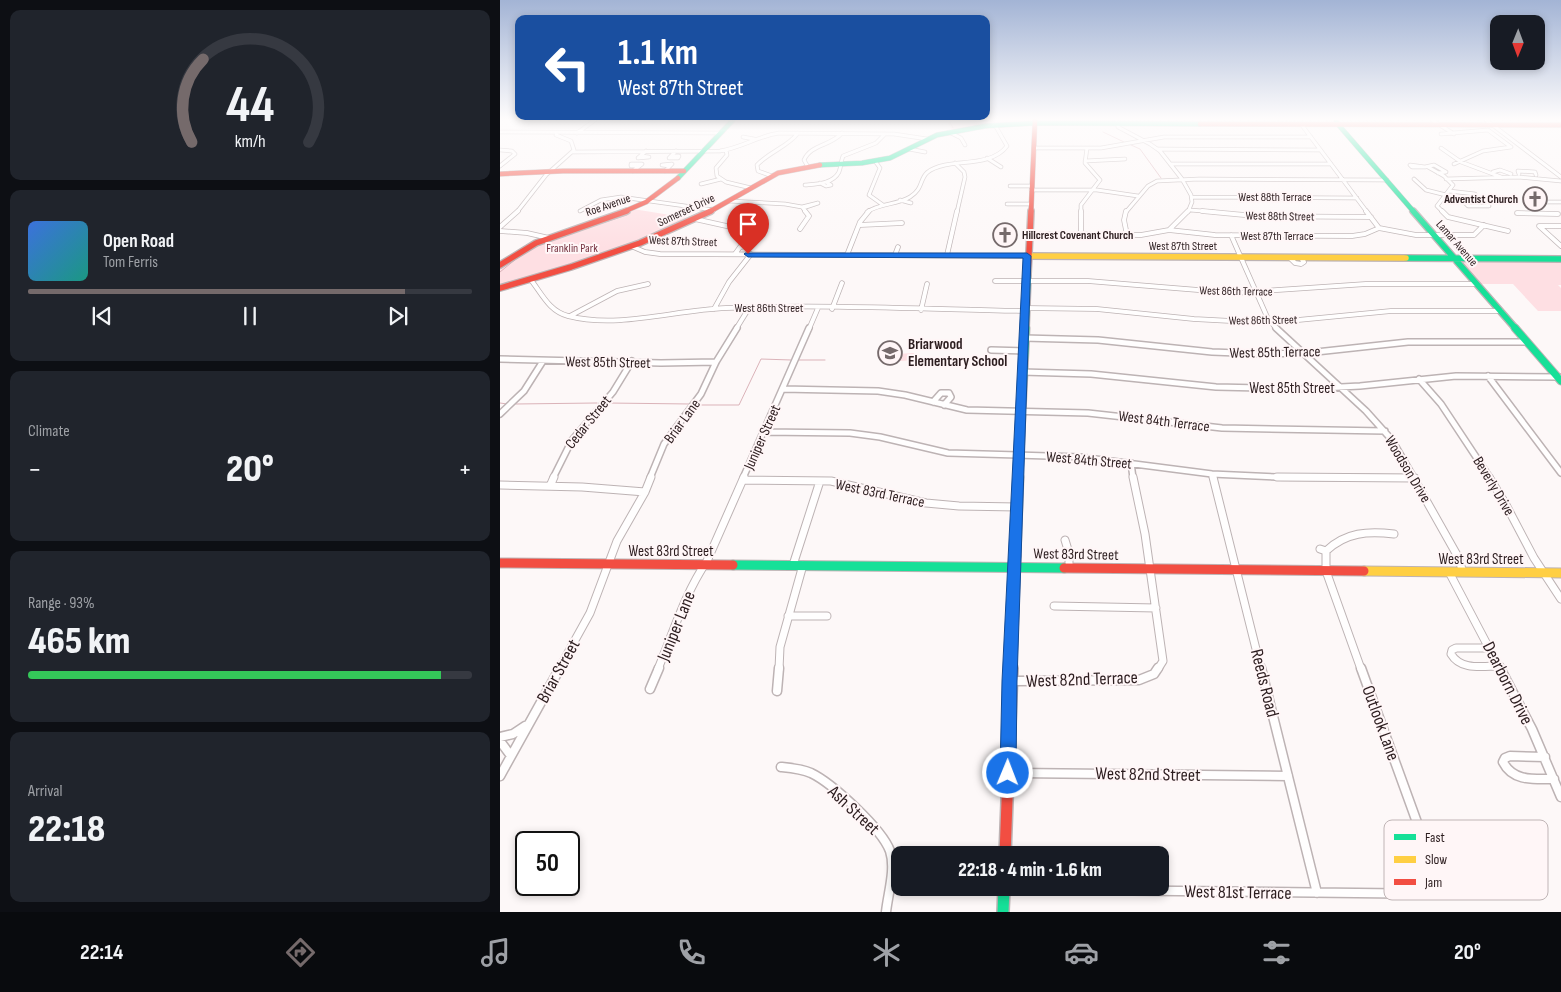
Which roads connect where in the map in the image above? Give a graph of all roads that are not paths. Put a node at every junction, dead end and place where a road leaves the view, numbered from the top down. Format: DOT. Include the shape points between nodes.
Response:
graph roads {
  1 [pos="560,163"];
  2 [pos="693,163"];
  3 [pos="722,163"];
  4 [pos="759,163"];
  5 [pos="805,163"];
  6 [pos="857,163"];
  7 [pos="876,163"];
  8 [pos="955,163"];
  9 [pos="995,163"];
  10 [pos="1033,163"];
  11 [pos="1086,163"];
  12 [pos="1372,163"];
  13 [pos="1459,163"];
  14 [pos="1463,163"];
  15 [pos="1540,163"];
  16 [pos="840,164"];
  17 [pos="1170,164"];
  18 [pos="1332,164"];
  19 [pos="1454,164"];
  20 [pos="1001,166"];
  21 [pos="808,167"];
  22 [pos="550,171"];
  23 [pos="684,172"];
  24 [pos="1438,173"];
  25 [pos="1495,173"];
  26 [pos="500,174"];
  27 [pos="1536,175"];
  28 [pos="772,176"];
  29 [pos="1501,177"];
  30 [pos="720,179"];
  31 [pos="1414,179"];
  32 [pos="1446,179"];
  33 [pos="1561,179"];
  34 [pos="1183,180"];
  35 [pos="1344,180"];
  36 [pos="1387,180"];
  37 [pos="701,184"];
  38 [pos="805,185"];
  39 [pos="1010,186"];
  40 [pos="751,188"];
  41 [pos="1031,188"];
  42 [pos="1092,190"];
  43 [pos="1475,194"];
  44 [pos="1446,195"];
  45 [pos="1138,196"];
  46 [pos="1192,196"];
  47 [pos="906,198"];
  48 [pos="1357,198"];
  49 [pos="900,200"];
  50 [pos="650,201"];
  51 [pos="729,202"];
  52 [pos="1486,202"];
  53 [pos="1542,202"];
  54 [pos="1561,202"];
  55 [pos="1007,204"];
  56 [pos="1030,204"];
  57 [pos="882,205"];
  58 [pos="1552,209"];
  59 [pos="714,210"];
  60 [pos="1190,210"];
  61 [pos="580,211"];
  62 [pos="1518,213"];
  63 [pos="1560,215"];
  64 [pos="1371,217"];
  65 [pos="695,219"];
  66 [pos="902,223"];
  67 [pos="860,225"];
  68 [pos="1484,225"];
  69 [pos="1561,226"];
  70 [pos="731,227"];
  71 [pos="1379,228"];
  72 [pos="500,229"];
  73 [pos="800,229"];
  74 [pos="1169,230"];
  75 [pos="1508,231"];
  76 [pos="1028,234"];
  77 [pos="1081,234"];
  78 [pos="1127,235"];
  79 [pos="1231,235"];
  80 [pos="1435,235"];
  81 [pos="549,238"];
  82 [pos="631,246"];
  83 [pos="1561,246"];
  84 [pos="898,247"];
  85 [pos="735,254"];
  86 [pos="744,254"];
  87 [pos="751,254"];
  88 [pos="847,255"];
  89 [pos="894,255"];
  90 [pos="947,255"];
  91 [pos="1027,256"];
  92 [pos="1240,257"];
  93 [pos="1455,259"];
  94 [pos="1561,259"];
  95 [pos="502,262"];
  96 [pos="531,280"];
  97 [pos="995,281"];
  98 [pos="1027,281"];
  99 [pos="842,283"];
  100 [pos="648,284"];
  101 [pos="927,284"];
  102 [pos="1476,284"];
  103 [pos="500,288"];
  104 [pos="1255,293"];
  105 [pos="749,308"];
  106 [pos="818,308"];
  107 [pos="714,309"];
  108 [pos="832,309"];
  109 [pos="1025,309"];
  110 [pos="921,310"];
  111 [pos="1501,311"];
  112 [pos="570,316"];
  113 [pos="1270,321"];
  114 [pos="1024,338"];
  115 [pos="1527,342"];
  116 [pos="991,350"];
  117 [pos="1024,351"];
  118 [pos="1302,353"];
  119 [pos="500,360"];
  120 [pos="543,362"];
  121 [pos="632,362"];
  122 [pos="716,362"];
  123 [pos="1022,372"];
  124 [pos="1488,376"];
  125 [pos="1560,378"];
  126 [pos="1419,379"];
  127 [pos="1341,388"];
  128 [pos="783,389"];
  129 [pos="933,402"];
  130 [pos="944,405"];
  131 [pos="1021,411"];
  132 [pos="500,414"];
  133 [pos="1385,430"];
  134 [pos="764,432"];
  135 [pos="1019,456"];
  136 [pos="1131,463"];
  137 [pos="1561,473"];
  138 [pos="1212,474"];
  139 [pos="1415,478"];
  140 [pos="743,480"];
  141 [pos="820,481"];
  142 [pos="500,485"];
  143 [pos="550,486"];
  144 [pos="645,492"];
  145 [pos="1017,507"];
  146 [pos="1394,534"];
  147 [pos="1065,540"];
  148 [pos="500,563"];
  149 [pos="609,564"];
  150 [pos="704,565"];
  151 [pos="793,565"];
  152 [pos="803,565"];
  153 [pos="1015,567"];
  154 [pos="1069,568"];
  155 [pos="1150,569"];
  156 [pos="1236,570"];
  157 [pos="1326,571"];
  158 [pos="1449,572"];
  159 [pos="1463,572"];
  160 [pos="1544,573"];
  161 [pos="1561,573"];
  162 [pos="1561,599"];
  163 [pos="1054,606"];
  164 [pos="1156,608"];
  165 [pos="788,616"];
  166 [pos="827,616"];
  167 [pos="1490,648"];
  168 [pos="1500,666"];
  169 [pos="1010,681"];
  170 [pos="650,689"];
  171 [pos="776,691"];
  172 [pos="529,723"];
  173 [pos="500,737"];
  174 [pos="500,741"];
  175 [pos="511,756"];
  176 [pos="1545,757"];
  177 [pos="781,768"];
  178 [pos="1008,773"];
  179 [pos="500,776"];
  180 [pos="1288,776"];
  181 [pos="1554,779"];
  182 [pos="1561,797"];
  183 [pos="1416,820"];
  184 [pos="1005,846"];
  185 [pos="1169,891"];
  186 [pos="1317,893"];
  187 [pos="1384,894"];
  188 [pos="1004,896"];
  189 [pos="886,912"];
  190 [pos="1003,912"];
  1 -- 22 [label="street"];
  2 -- 23 [label="street, Roe Avenue"];
  3 -- 30 [label="street" via="716,171"];
  4 -- 28 [label="street" via="758,171"];
  5 -- 21 [label="street"];
  6 -- 16 [label="street, Somerset Drive"];
  7 -- 57 [label="street" via="880,168 870,195"];
  8 -- 47 [label="street" via="927,171 921,177 916,192"];
  8 -- 90 [label="street" via="965,177"];
  9 -- 20 [label="street"];
  10 -- 41 [label="street"];
  11 -- 42 [label="street" via="1099,178"];
  12 -- 36 [label="street, Lamar Avenue"];
  13 -- 19 [label="street"];
  14 -- 25 [label="street"];
  15 -- 33 [label="street"];
  16 -- 21 [label="street, Somerset Drive"];
  16 -- 38 [label="street" via="836,176 826,182 830,185"];
  17 -- 18 [label="street"];
  17 -- 34 [label="street"];
  18 -- 35 [label="street"];
  21 -- 28 [label="street, Somerset Drive"];
  22 -- 23 [label="street" via="667,169"];
  22 -- 26 [label="street"];
  22 -- 72 [label="street"];
  23 -- 50 [label="street, Roe Avenue"];
  24 -- 24 [label="street" via="1427,168 1428,166 1434,165 1446,172"];
  24 -- 32 [label="street"];
  25 -- 27 [label="street"];
  25 -- 29 [label="street"];
  28 -- 40 [label="street, Somerset Drive"];
  29 -- 32 [label="street"];
  29 -- 33 [label="street"];
  30 -- 37 [label="street"];
  30 -- 40 [label="street"];
  31 -- 44 [label="street" via="1426,190"];
  32 -- 44 [label="street" via="1453,185"];
  34 -- 35 [label="street"];
  34 -- 45 [label="street" via="1150,184"];
  34 -- 46 [label="street"];
  35 -- 36 [label="street"];
  35 -- 48 [label="street"];
  36 -- 80 [label="street, Lamar Avenue"];
  39 -- 41 [label="street"];
  40 -- 51 [label="street, Somerset Drive"];
  41 -- 42 [label="street"];
  41 -- 56 [label="street"];
  42 -- 45 [label="street"];
  42 -- 77 [label="street" via="1083,200 1080,210"];
  43 -- 44 [label="street"];
  44 -- 52 [label="street" via="1468,206 1489,206"];
  44 -- 68 [label="street" via="1436,206 1444,215"];
  45 -- 78 [label="street" via="1125,213"];
  46 -- 48 [label="street, West 88th Terrace"];
  46 -- 60 [label="street"];
  47 -- 49 [label="street"];
  47 -- 49 [label="street" via="912,202"];
  48 -- 64 [label="street"];
  49 -- 57 [label="street"];
  50 -- 59 [label="street"];
  50 -- 61 [label="street" via="610,198"];
  50 -- 81 [label="street, Roe Avenue"];
  51 -- 59 [label="street, Somerset Drive"];
  51 -- 73 [label="street" via="779,203 802,208 808,213 808,218"];
  53 -- 54 [label="street"];
  55 -- 56 [label="street"];
  56 -- 76 [label="street"];
  57 -- 67 [label="street" via="867,212"];
  58 -- 63 [label="street"];
  59 -- 65 [label="street, Somerset Drive"];
  60 -- 64 [label="street, West 88th Street" via="1254,216"];
  60 -- 74 [label="street"];
  62 -- 63 [label="street"];
  64 -- 71 [label="street"];
  65 -- 70 [label="street"];
  65 -- 82 [label="street, Somerset Drive"];
  66 -- 67 [label="street"];
  67 -- 88 [label="street"];
  68 -- 75 [label="street"];
  68 -- 80 [label="street" via="1477,234"];
  69 -- 83 [label="street" via="1539,226"];
  71 -- 79 [label="street, West 87th Terrace" via="1358,236"];
  71 -- 80 [label="street"];
  72 -- 81 [label="street"];
  74 -- 78 [label="street, West 87th Terrace"];
  74 -- 79 [label="street, West 87th Terrace"];
  76 -- 77 [label="street, West 87th Terrace"];
  76 -- 91 [label="street"];
  77 -- 78 [label="street, West 87th Terrace"];
  79 -- 92 [label="street, Woodson Drive"];
  80 -- 93 [label="street, Lamar Avenue"];
  81 -- 95 [label="street, Roe Avenue"];
  82 -- 85 [label="street, West 87th Street" via="660,254"];
  82 -- 96 [label="street, Somerset Drive"];
  84 -- 89 [label="street"];
  85 -- 86 [label="street, West 87th Street"];
  85 -- 86 [label="street, West 87th Street" via="740,247 748,246"];
  86 -- 87 [label="street, West 87th Street"];
  87 -- 88 [label="street, West 87th Street"];
  87 -- 107 [label="street" via="729,282"];
  88 -- 89 [label="street, West 87th Street"];
  89 -- 90 [label="street, West 87th Street"];
  90 -- 91 [label="street, West 87th Street"];
  91 -- 92 [label="street, West 87th Street"];
  91 -- 98 [label="street"];
  92 -- 93 [label="street, West 87th Street"];
  92 -- 104 [label="street, Woodson Drive"];
  93 -- 94 [label="street, West 87th Street"];
  93 -- 102 [label="street, Lamar Avenue"];
  96 -- 103 [label="street, Somerset Drive"];
  96 -- 112 [label="street, West 86th Street" via="550,308"];
  97 -- 98 [label="street, West 86th Terrace"];
  98 -- 104 [label="street, West 86th Terrace" via="1088,281"];
  98 -- 109 [label="street"];
  99 -- 108 [label="street"];
  100 -- 112 [label="street" via="613,291"];
  101 -- 110 [label="street"];
  102 -- 104 [label="street, West 86th Terrace" via="1366,284"];
  102 -- 111 [label="street, Lamar Avenue"];
  104 -- 113 [label="street, Woodson Drive"];
  105 -- 106 [label="street, West 86th Street"];
  105 -- 107 [label="street, West 86th Street"];
  105 -- 122 [label="street, Briar Lane"];
  106 -- 108 [label="street, West 86th Street"];
  106 -- 128 [label="street, Juniper Street"];
  107 -- 112 [label="street, West 86th Street" via="616,319"];
  108 -- 110 [label="street, West 86th Street"];
  109 -- 110 [label="street, West 86th Street"];
  109 -- 113 [label="street, West 86th Street" via="1098,309 1215,320"];
  109 -- 114 [label="street"];
  111 -- 113 [label="street, West 86th Street" via="1391,311"];
  111 -- 115 [label="street, Lamar Avenue"];
  113 -- 118 [label="street, Woodson Drive"];
  114 -- 117 [label="street"];
  114 -- 118 [label="street, West 85th Terrace" via="1098,340 1233,353"];
  115 -- 118 [label="street, West 85th Terrace" via="1408,342"];
  115 -- 125 [label="street, Lamar Avenue"];
  116 -- 117 [label="street"];
  117 -- 123 [label="street"];
  118 -- 127 [label="street, Woodson Drive"];
  119 -- 120 [label="street, West 85th Street"];
  120 -- 121 [label="street, West 85th Street"];
  120 -- 132 [label="street" via="524,390"];
  121 -- 122 [label="street, West 85th Street"];
  121 -- 143 [label="street, Cedar Street" via="613,392 572,440 558,463"];
  122 -- 144 [label="street, Briar Lane" via="701,394 664,444"];
  123 -- 127 [label="street, West 85th Street" via="1091,374 1216,387"];
  123 -- 131 [label="street"];
  124 -- 125 [label="street, West 85th Street"];
  124 -- 126 [label="street, West 85th Street"];
  124 -- 137 [label="street"];
  126 -- 127 [label="street, West 85th Street"];
  126 -- 160 [label="street, Beverly Drive" via="1465,439"];
  127 -- 133 [label="street, Woodson Drive"];
  128 -- 129 [label="street, West 84th Terrace" via="878,391"];
  128 -- 134 [label="street, Juniper Street"];
  129 -- 130 [label="street, West 84th Terrace"];
  129 -- 130 [label="street, West 84th Terrace" via="941,393 949,393 951,396"];
  130 -- 131 [label="street, West 84th Terrace" via="975,411"];
  131 -- 133 [label="street, West 84th Terrace" via="1088,413 1222,428"];
  131 -- 135 [label="street"];
  133 -- 139 [label="street, Woodson Drive"];
  134 -- 135 [label="street, West 84th Street" via="850,433 948,453"];
  134 -- 140 [label="street, Juniper Street"];
  135 -- 136 [label="street, West 84th Street" via="1080,457"];
  135 -- 145 [label="street"];
  136 -- 138 [label="street, West 84th Street"];
  136 -- 155 [label="street"];
  138 -- 139 [label="street, West 84th Street"];
  138 -- 156 [label="street, Reeds Road"];
  139 -- 159 [label="street, Woodson Drive"];
  140 -- 141 [label="street, West 83rd Terrace"];
  140 -- 150 [label="street, Juniper Street"];
  141 -- 145 [label="street, West 83rd Terrace" via="852,485 926,503"];
  141 -- 151 [label="street"];
  142 -- 143 [label="street"];
  143 -- 144 [label="street"];
  144 -- 149 [label="street, Briar Lane" via="620,534"];
  145 -- 153 [label="street"];
  146 -- 157 [label="street, Outlook Lane" via="1373,531 1340,539 1323,550"];
  147 -- 154 [label="street"];
  148 -- 149 [label="street, West 83rd Street"];
  149 -- 150 [label="street, West 83rd Street"];
  149 -- 172 [label="street, Briar Street" via="590,613"];
  150 -- 151 [label="street, West 83rd Street"];
  150 -- 170 [label="street, Juniper Lane"];
  151 -- 152 [label="street, West 83rd Street"];
  152 -- 153 [label="street, West 83rd Street"];
  152 -- 165 [label="street"];
  153 -- 154 [label="street, West 83rd Street"];
  153 -- 169 [label="street"];
  154 -- 155 [label="street, West 83rd Street"];
  155 -- 156 [label="street, West 83rd Street"];
  155 -- 164 [label="street"];
  156 -- 157 [label="street, West 83rd Street"];
  156 -- 180 [label="street, Reeds Road"];
  157 -- 158 [label="street, West 83rd Street"];
  157 -- 183 [label="street, Outlook Lane"];
  158 -- 159 [label="street, West 83rd Street"];
  158 -- 167 [label="street, Dearborn Drive"];
  159 -- 160 [label="street, West 83rd Street"];
  160 -- 161 [label="street, West 83rd Street"];
  160 -- 162 [label="street, Beverly Drive"];
  163 -- 164 [label="street"];
  164 -- 169 [label="street, West 82nd Terrace" via="1163,661 1154,674 1139,680"];
  165 -- 166 [label="street"];
  165 -- 171 [label="street" via="780,647"];
  167 -- 168 [label="street, Dearborn Drive"];
  167 -- 168 [label="street" via="1456,648 1451,654 1464,666"];
  168 -- 176 [label="street, Dearborn Drive"];
  169 -- 178 [label="street"];
  172 -- 173 [label="street" via="517,732"];
  172 -- 175 [label="street, Briar Street"];
  174 -- 175 [label="street"];
  175 -- 179 [label="street, Briar Street"];
  176 -- 181 [label="street, Dearborn Drive"];
  176 -- 181 [label="street" via="1510,756 1503,762 1507,771 1519,778"];
  177 -- 189 [label="street, Ash Street" via="798,769 817,776 885,839 892,861"];
  178 -- 180 [label="street, West 82nd Street"];
  178 -- 184 [label="street"];
  180 -- 186 [label="street, Reeds Road"];
  181 -- 182 [label="street, Dearborn Drive"];
  185 -- 186 [label="street, West 81st Terrace"];
  186 -- 187 [label="street, West 81st Terrace"];
  188 -- 190 [label="street"];
}
